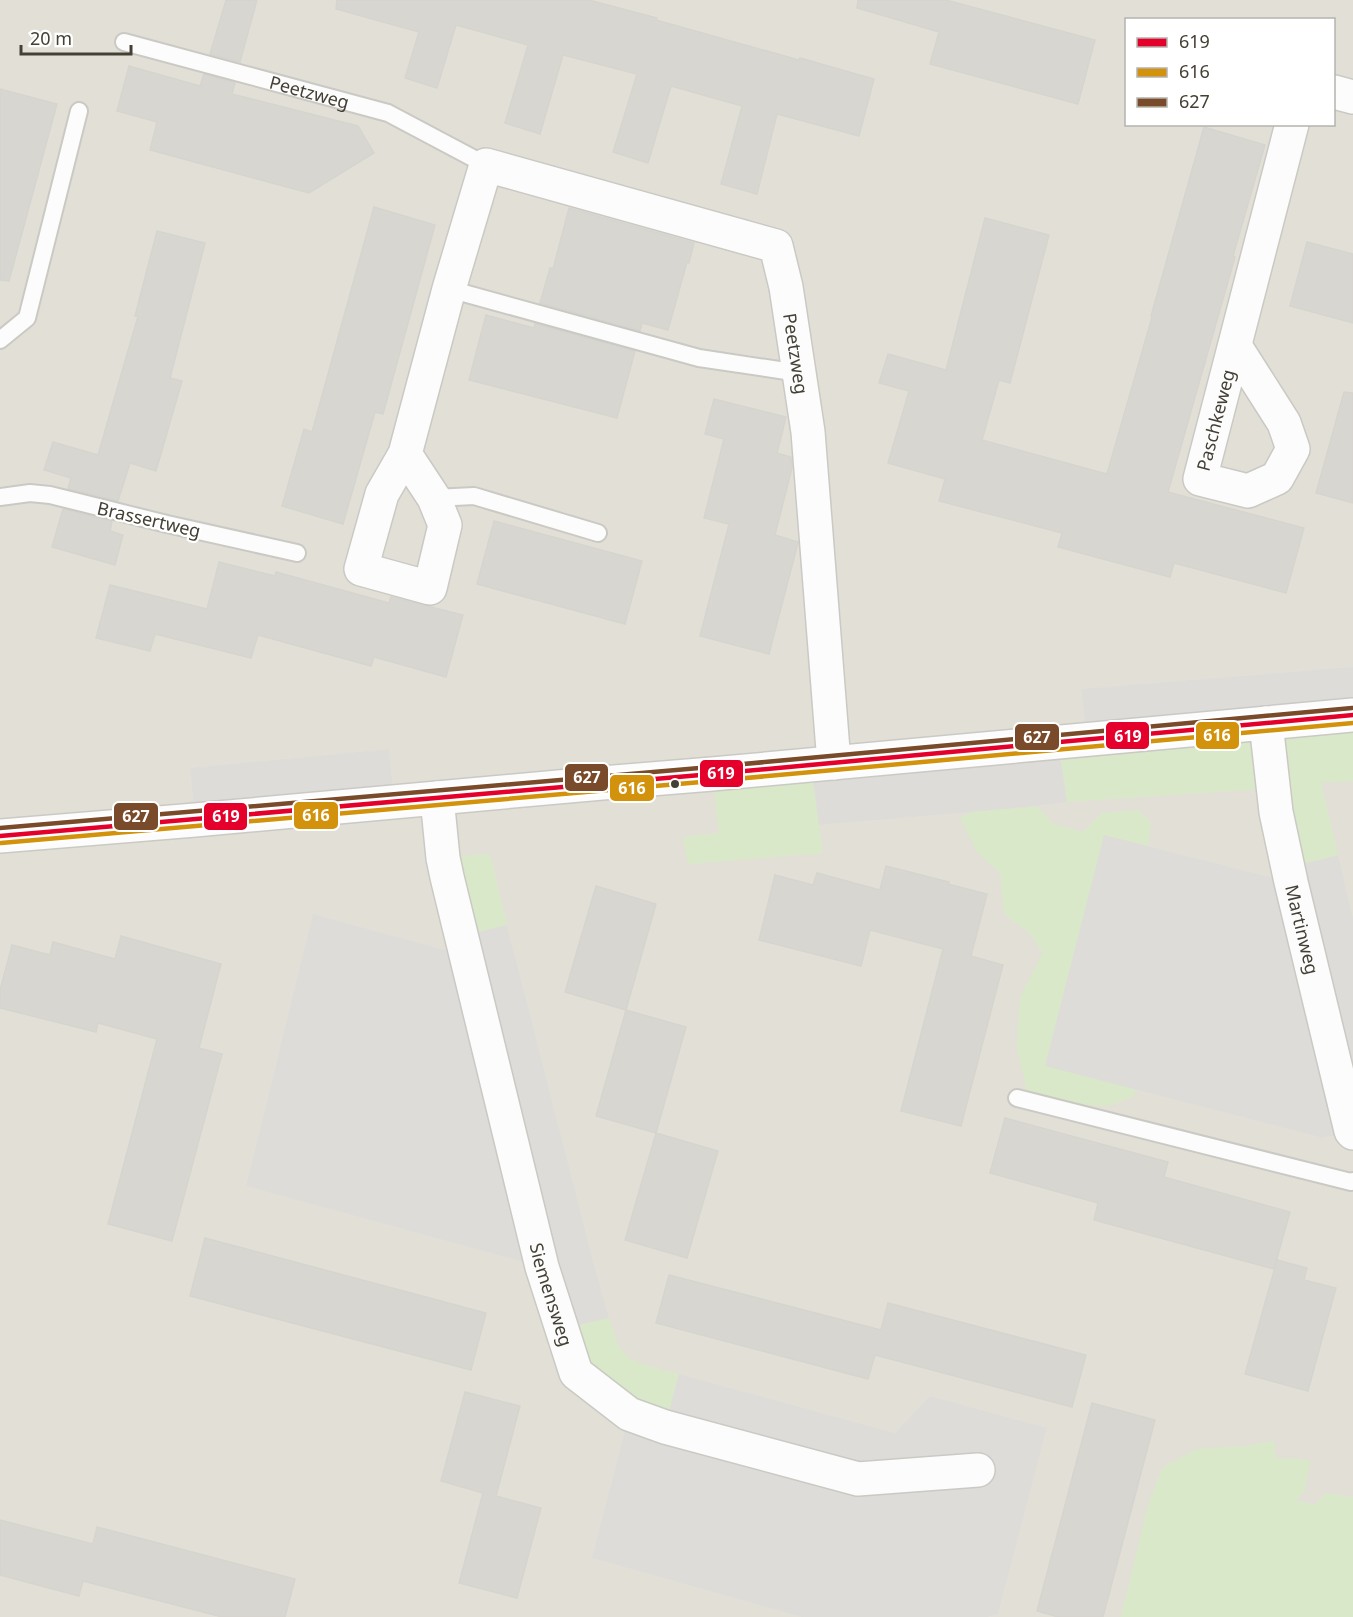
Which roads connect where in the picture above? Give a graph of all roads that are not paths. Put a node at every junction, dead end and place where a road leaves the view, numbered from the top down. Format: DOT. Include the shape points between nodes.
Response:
graph roads {
  1 [pos="124,42"];
  2 [pos="1335,92"];
  3 [pos="1353,97"];
  4 [pos="79,111"];
  5 [pos="1291,126"];
  6 [pos="486,165"];
  7 [pos="449,289"];
  8 [pos="0,340"];
  9 [pos="1235,346"];
  10 [pos="799,373"];
  11 [pos="405,454"];
  12 [pos="0,497"];
  13 [pos="434,498"];
  14 [pos="598,532"];
  15 [pos="297,553"];
  16 [pos="1353,715"];
  17 [pos="1266,723"];
  18 [pos="834,763"];
  19 [pos="437,798"];
  20 [pos="0,836"];
  21 [pos="1017,1098"];
  22 [pos="1353,1133"];
  23 [pos="1353,1180"];
  24 [pos="978,1470"];
  1 -- 6 [label="lane, Peetzweg" via="388,113"];
  2 -- 3 [label="street"];
  4 -- 8 [label="lane" via="27,318"];
  5 -- 9 [label="street, Paschkeweg"];
  6 -- 7 [label="street"];
  6 -- 10 [label="street, Peetzweg" via="776,246"];
  7 -- 10 [label="lane" via="699,358"];
  7 -- 11 [label="street"];
  10 -- 18 [label="street, Peetzweg" via="808,432"];
  11 -- 13 [label="street"];
  11 -- 13 [label="street" via="382,494 361,570 430,588 445,525"];
  12 -- 15 [label="lane, Brassertweg" via="50,495"];
  13 -- 14 [label="lane" via="474,496"];
  16 -- 17 [label="street"];
  17 -- 18 [label="street"];
  17 -- 22 [label="street, Martinweg" via="1278,823"];
  18 -- 19 [label="street"];
  19 -- 20 [label="street"];
  19 -- 24 [label="street, Siemensweg" via="447,877 543,1267 576,1373 629,1414 858,1479"];
  21 -- 23 [label="lane"];
}
